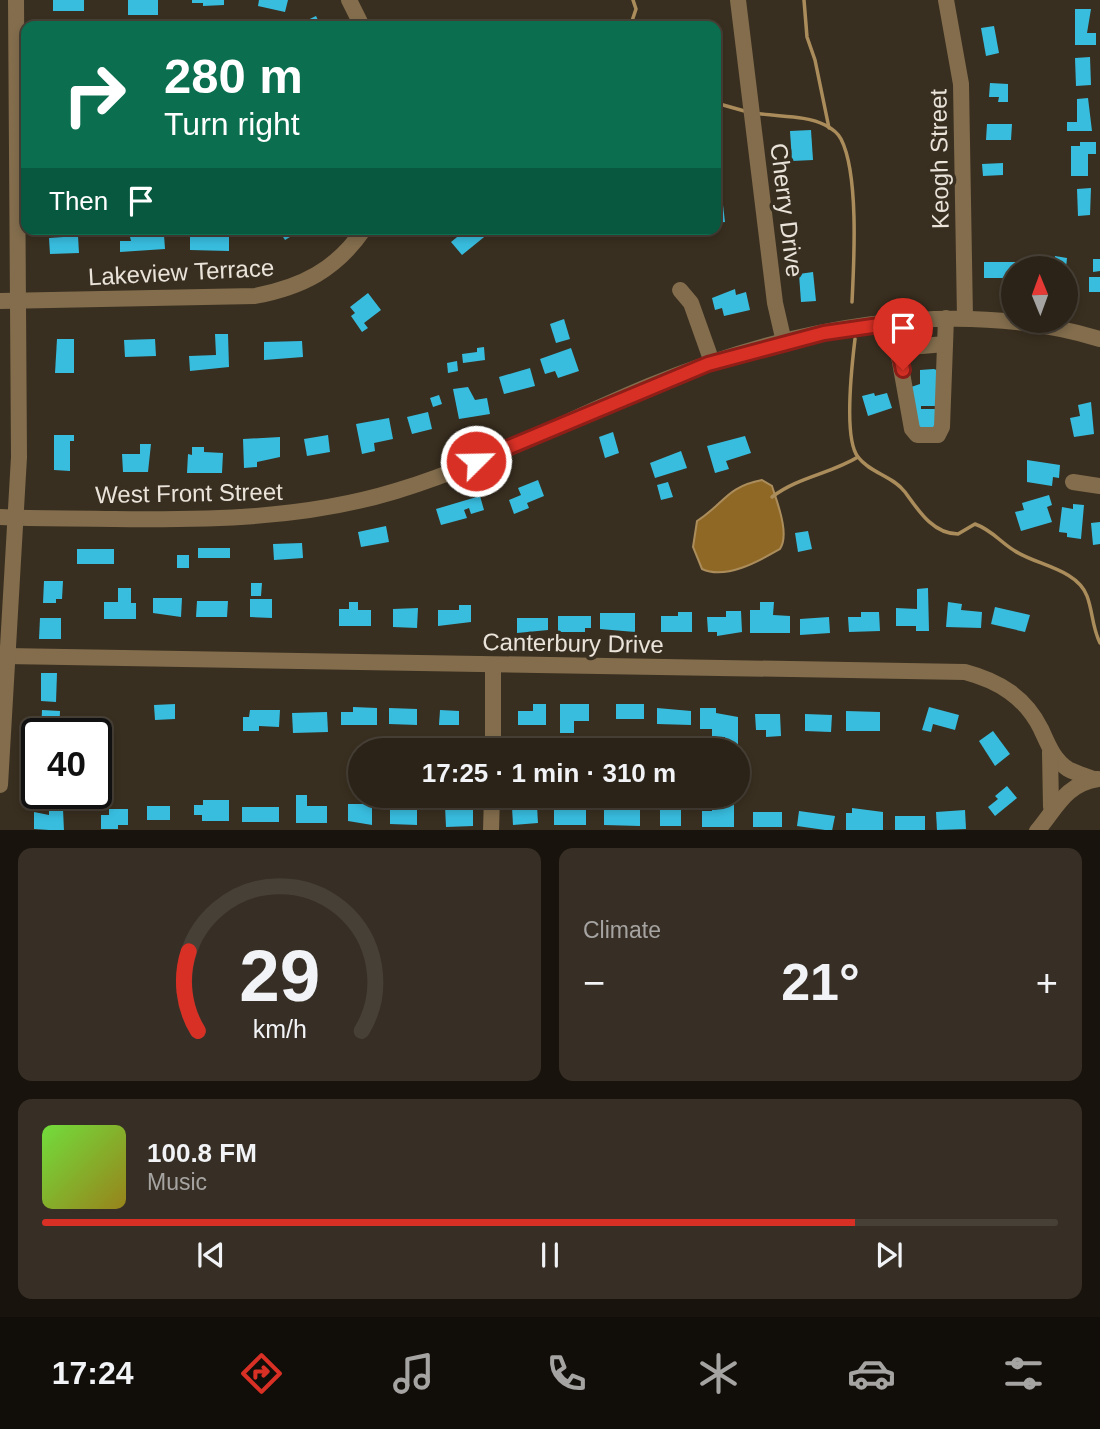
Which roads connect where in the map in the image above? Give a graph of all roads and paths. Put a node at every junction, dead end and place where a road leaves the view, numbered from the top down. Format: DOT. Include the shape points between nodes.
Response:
graph roads {
  1 [pos="16,0"];
  2 [pos="349,0"];
  3 [pos="738,0"];
  4 [pos="946,0"];
  5 [pos="360,21"];
  6 [pos="359,235"];
  7 [pos="680,290"];
  8 [pos="0,301"];
  9 [pos="19,301"];
  10 [pos="946,318"];
  11 [pos="965,318"];
  12 [pos="893,323"];
  13 [pos="1100,339"];
  14 [pos="784,342"];
  15 [pos="945,344"];
  16 [pos="898,348"];
  17 [pos="712,362"];
  18 [pos="1073,482"];
  19 [pos="1100,486"];
  20 [pos="8,517"];
  21 [pos="6,656"];
  22 [pos="493,666"];
  23 [pos="492,738"];
  24 [pos="1050,752"];
  25 [pos="1097,779"];
  26 [pos="0,785"];
  27 [pos="1051,807"];
  28 [pos="492,808"];
  29 [pos="491,830"];
  30 [pos="1038,830"];
  1 -- 9 [label="street"];
  2 -- 5 [label="street"];
  3 -- 14 [label="street, Cherry Drive" via="775,303"];
  4 -- 11 [label="street, Keogh Street" via="961,84"];
  6 -- 9 [label="street, Lakeview Terrace" via="331,267 284,291 255,296"];
  7 -- 17 [label="street" via="691,303"];
  8 -- 9 [label="street, Lakeview Terrace"];
  9 -- 20 [label="street"];
  10 -- 11 [label="street, West Front Street"];
  10 -- 12 [label="street, West Front Street"];
  10 -- 15 [label="street"];
  11 -- 13 [label="street, West Front Street" via="1044,325"];
  12 -- 14 [label="street, West Front Street"];
  12 -- 16 [label="street"];
  14 -- 17 [label="street, West Front Street"];
  15 -- 16 [label="street"];
  15 -- 16 [label="street" via="941,434 914,433"];
  17 -- 20 [label="street, West Front Street" via="451,472 352,502 288,514 200,520"];
  18 -- 19 [label="street"];
  20 -- 21 [label="street"];
  21 -- 22 [label="street, Canterbury Drive"];
  21 -- 26 [label="street"];
  22 -- 23 [label="street"];
  22 -- 24 [label="street, Canterbury Drive" via="965,673 1013,693 1031,712"];
  24 -- 25 [label="street, Canterbury Drive" via="1068,769"];
  24 -- 27 [label="street"];
  25 -- 27 [label="street" via="1069,790"];
  27 -- 30 [label="street"];
  28 -- 29 [label="street"];
}
